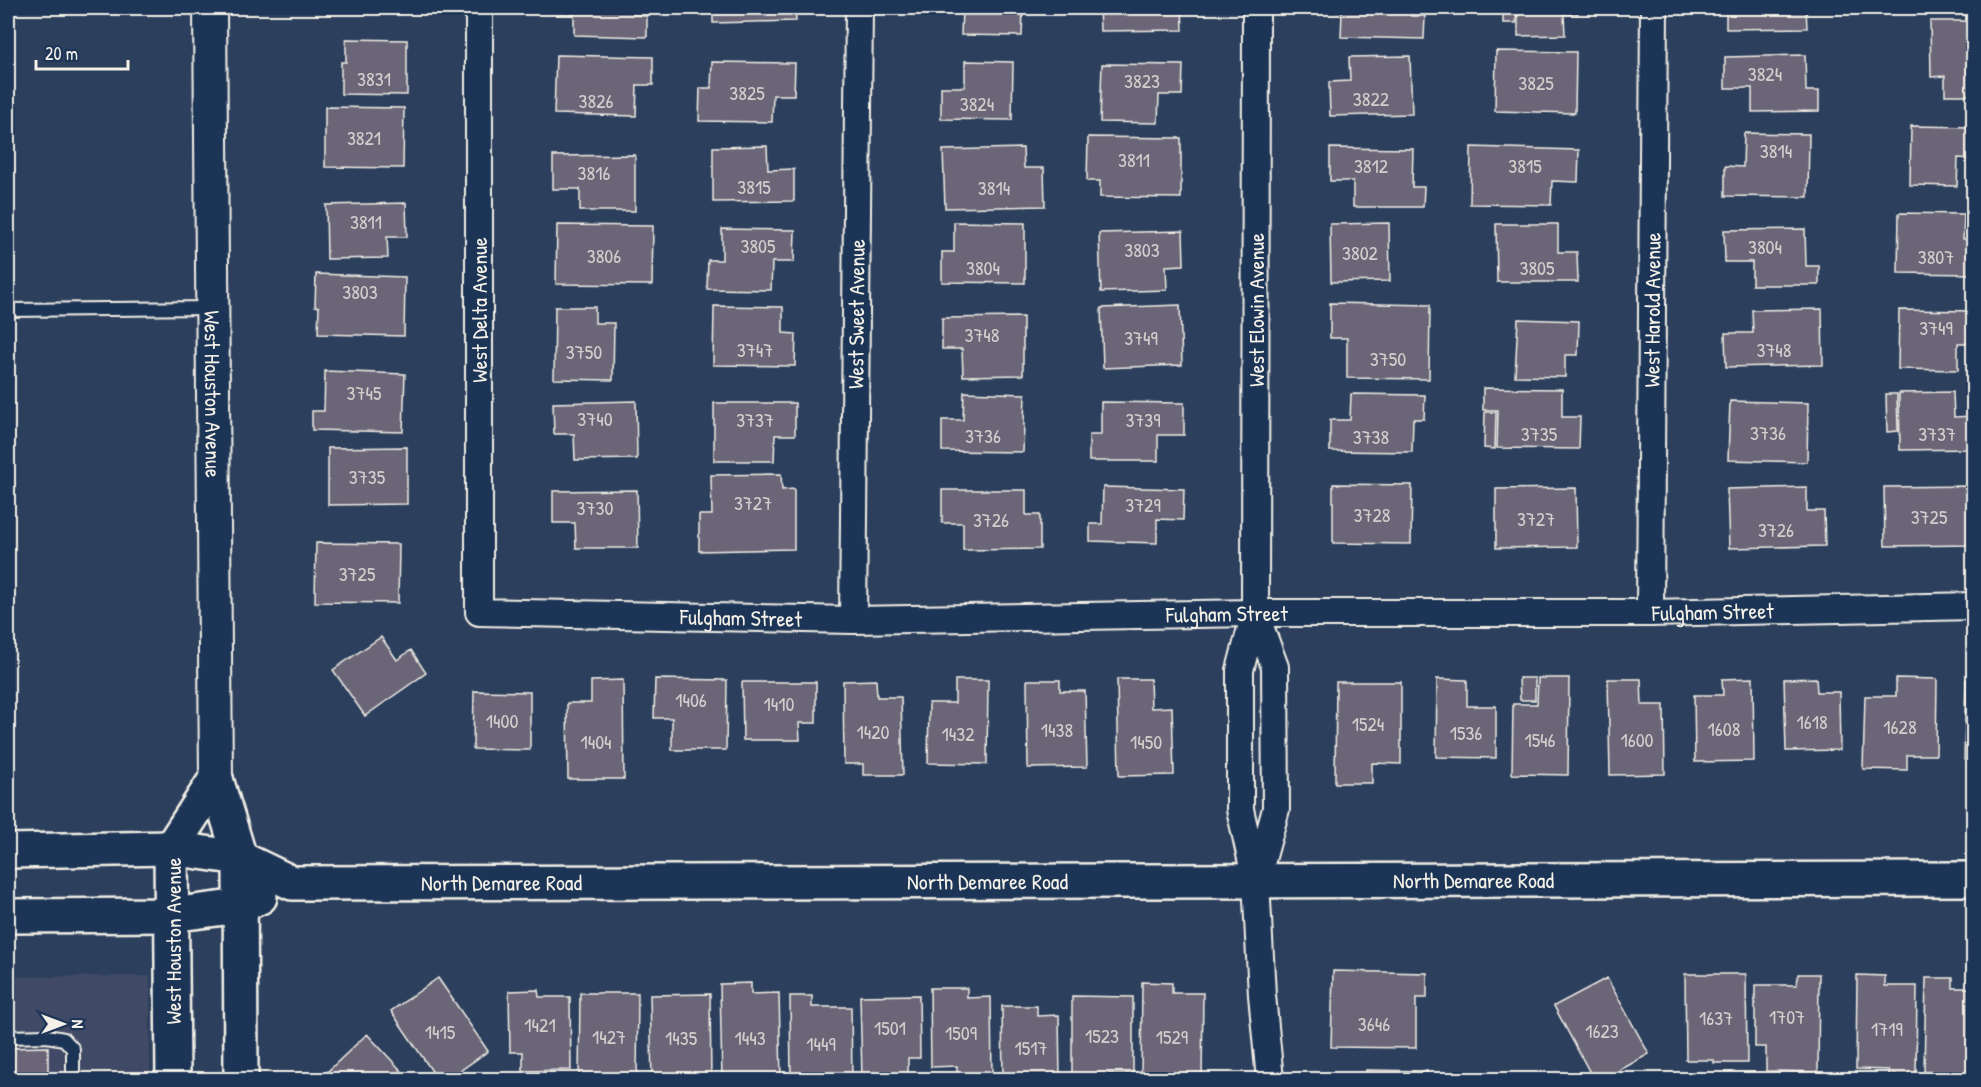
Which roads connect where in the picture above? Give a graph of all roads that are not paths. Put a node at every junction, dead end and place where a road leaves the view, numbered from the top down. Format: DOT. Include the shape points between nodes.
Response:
graph roads {
  1 [pos="210,8"];
  2 [pos="479,8"];
  3 [pos="859,8"];
  4 [pos="1256,8"];
  5 [pos="1654,8"];
  6 [pos="212,308"];
  7 [pos="8,310"];
  8 [pos="1974,606"];
  9 [pos="479,612"];
  10 [pos="1255,613"];
  11 [pos="1650,613"];
  12 [pos="853,620"];
  13 [pos="216,779"];
  14 [pos="171,848"];
  15 [pos="8,851"];
  16 [pos="240,858"];
  17 [pos="1974,879"];
  18 [pos="1256,881"];
  19 [pos="292,883"];
  20 [pos="240,906"];
  21 [pos="171,915"];
  22 [pos="8,916"];
  23 [pos="8,1037"];
  24 [pos="73,1080"];
  25 [pos="173,1080"];
  26 [pos="241,1080"];
  27 [pos="1270,1080"];
  1 -- 6 [label="street, West Houston Avenue"];
  2 -- 9 [label="street, West Delta Avenue"];
  3 -- 12 [label="street, West Sweet Avenue"];
  4 -- 10 [label="street, West Elowin Avenue"];
  5 -- 11 [label="street, West Harold Avenue"];
  6 -- 7 [label="lane"];
  6 -- 13 [label="street, West Houston Avenue"];
  8 -- 11 [label="street, Fulgham Street"];
  9 -- 12 [label="street, Fulgham Street"];
  10 -- 11 [label="street, Fulgham Street"];
  10 -- 12 [label="street, Fulgham Street"];
  10 -- 18 [label="street, West Elowin Avenue" via="1240,670 1240,809"];
  10 -- 18 [label="street, West Elowin Avenue" via="1275,667 1276,797"];
  13 -- 14 [label="main road, West Houston Avenue"];
  13 -- 16 [label="main road, West Houston Avenue"];
  14 -- 15 [label="main road, North Demaree Road"];
  14 -- 16 [label="main road, North Demaree Road"];
  14 -- 21 [label="main road, West Houston Avenue"];
  16 -- 19 [label="main road, North Demaree Road"];
  16 -- 20 [label="main road, West Houston Avenue"];
  17 -- 18 [label="main road, North Demaree Road"];
  18 -- 19 [label="main road, North Demaree Road"];
  18 -- 27 [label="street, West Elowin Avenue"];
  19 -- 20 [label="main road"];
  20 -- 21 [label="main road"];
  20 -- 26 [label="main road, West Houston Avenue"];
  21 -- 22 [label="main road"];
  21 -- 25 [label="main road, West Houston Avenue"];
  23 -- 24 [label="lane" via="64,1038 73,1049"];
}
